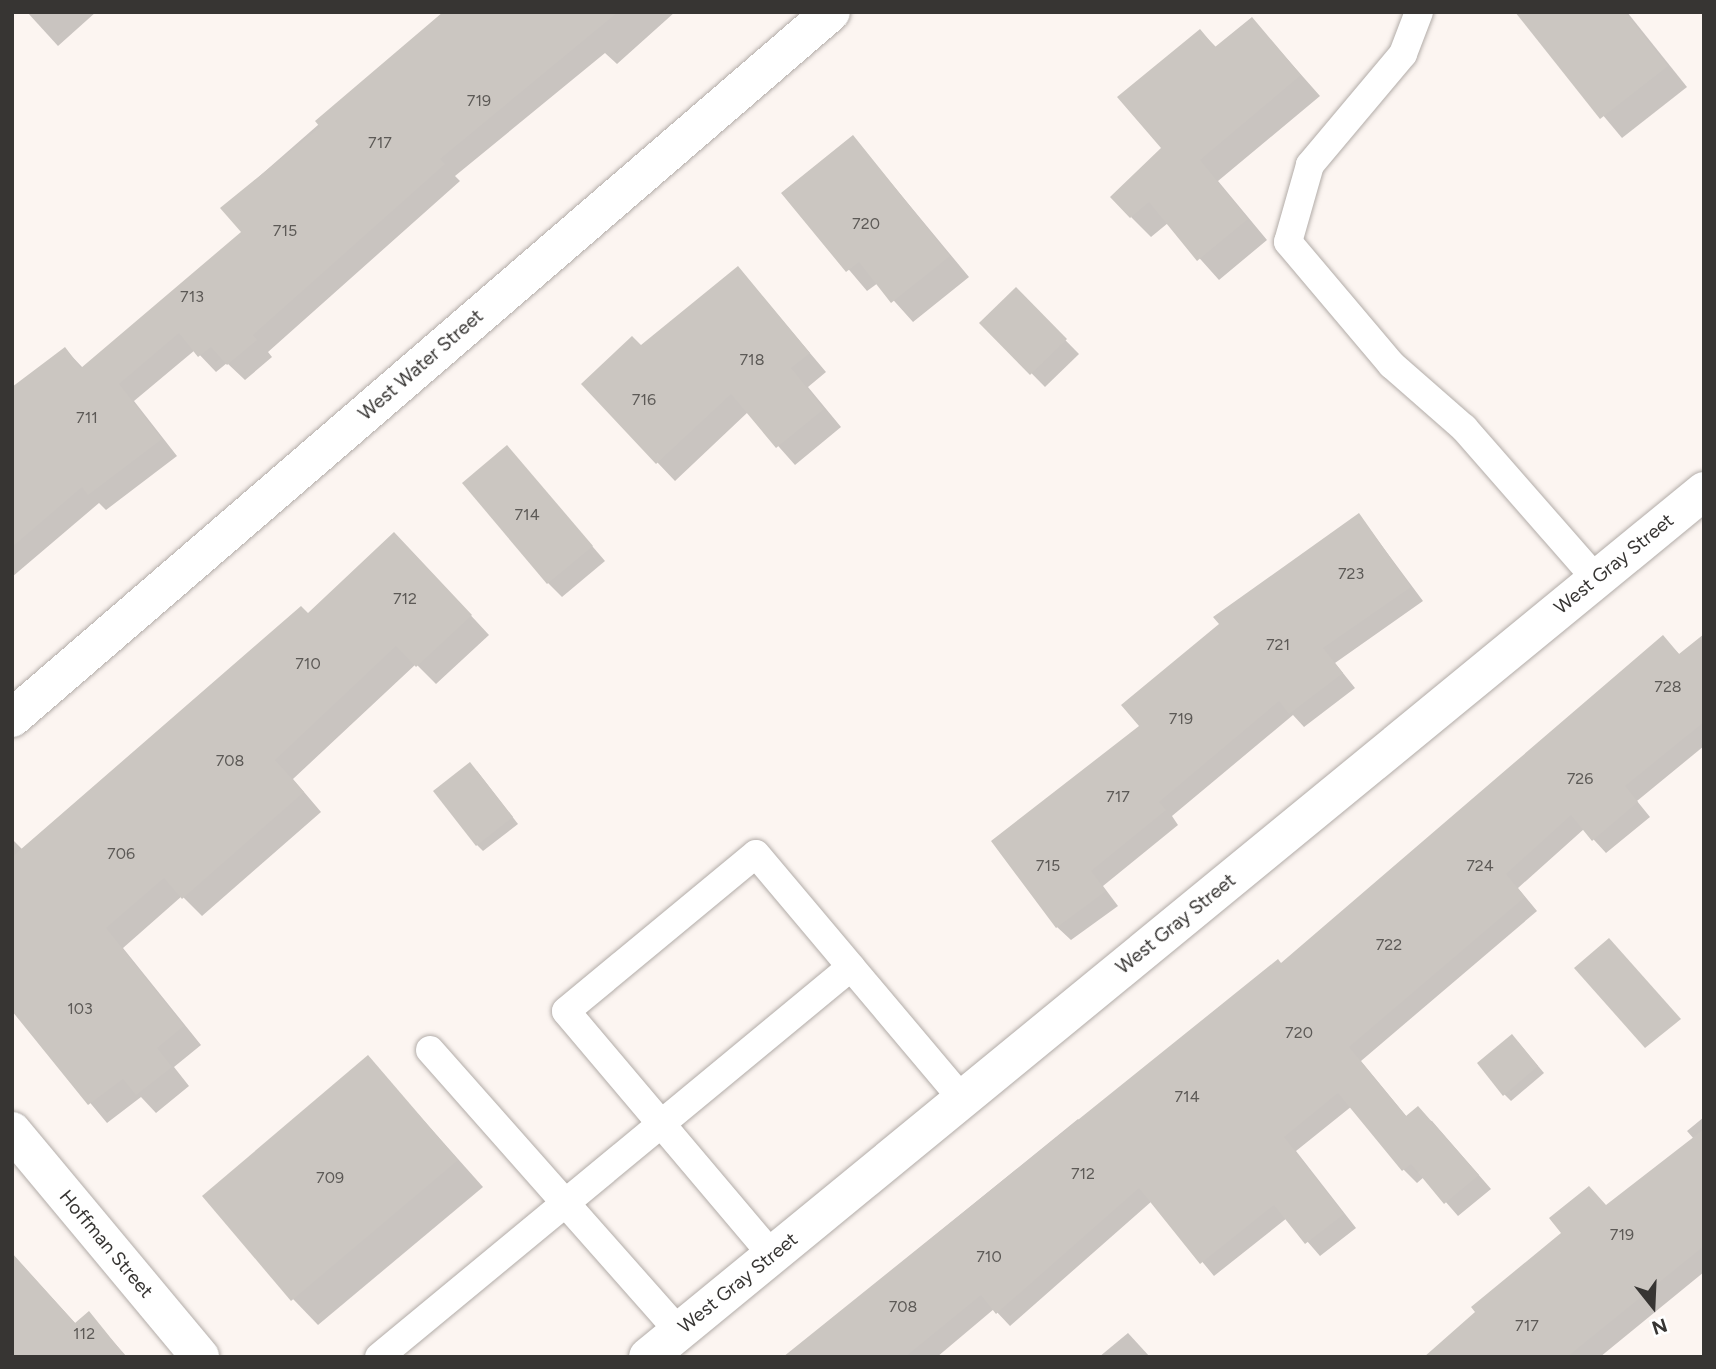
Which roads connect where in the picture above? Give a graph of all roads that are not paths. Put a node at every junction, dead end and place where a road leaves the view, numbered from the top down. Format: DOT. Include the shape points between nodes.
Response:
graph roads {
  1 [pos="831,12"];
  2 [pos="1419,12"];
  3 [pos="1704,491"];
  4 [pos="1596,579"];
  5 [pos="12,718"];
  6 [pos="851,967"];
  7 [pos="430,1050"];
  8 [pos="962,1099"];
  9 [pos="661,1122"];
  10 [pos="12,1131"];
  11 [pos="568,1201"];
  12 [pos="772,1255"];
  13 [pos="679,1331"];
  14 [pos="200,1357"];
  15 [pos="379,1357"];
  16 [pos="648,1357"];
  1 -- 5 [label="street, West Water Street"];
  2 -- 4 [label="lane" via="1403,54 1310,165 1288,242 1392,365 1464,428"];
  3 -- 4 [label="street, West Gray Street"];
  4 -- 8 [label="street, West Gray Street"];
  6 -- 8 [label="lane"];
  6 -- 9 [label="lane"];
  6 -- 9 [label="lane" via="756,854 566,1011"];
  7 -- 11 [label="lane"];
  8 -- 12 [label="street, West Gray Street"];
  9 -- 11 [label="lane"];
  9 -- 12 [label="lane"];
  10 -- 14 [label="street, Hoffman Street"];
  11 -- 13 [label="lane"];
  11 -- 15 [label="lane"];
  12 -- 13 [label="street, West Gray Street"];
  13 -- 16 [label="street, West Gray Street"];
}
